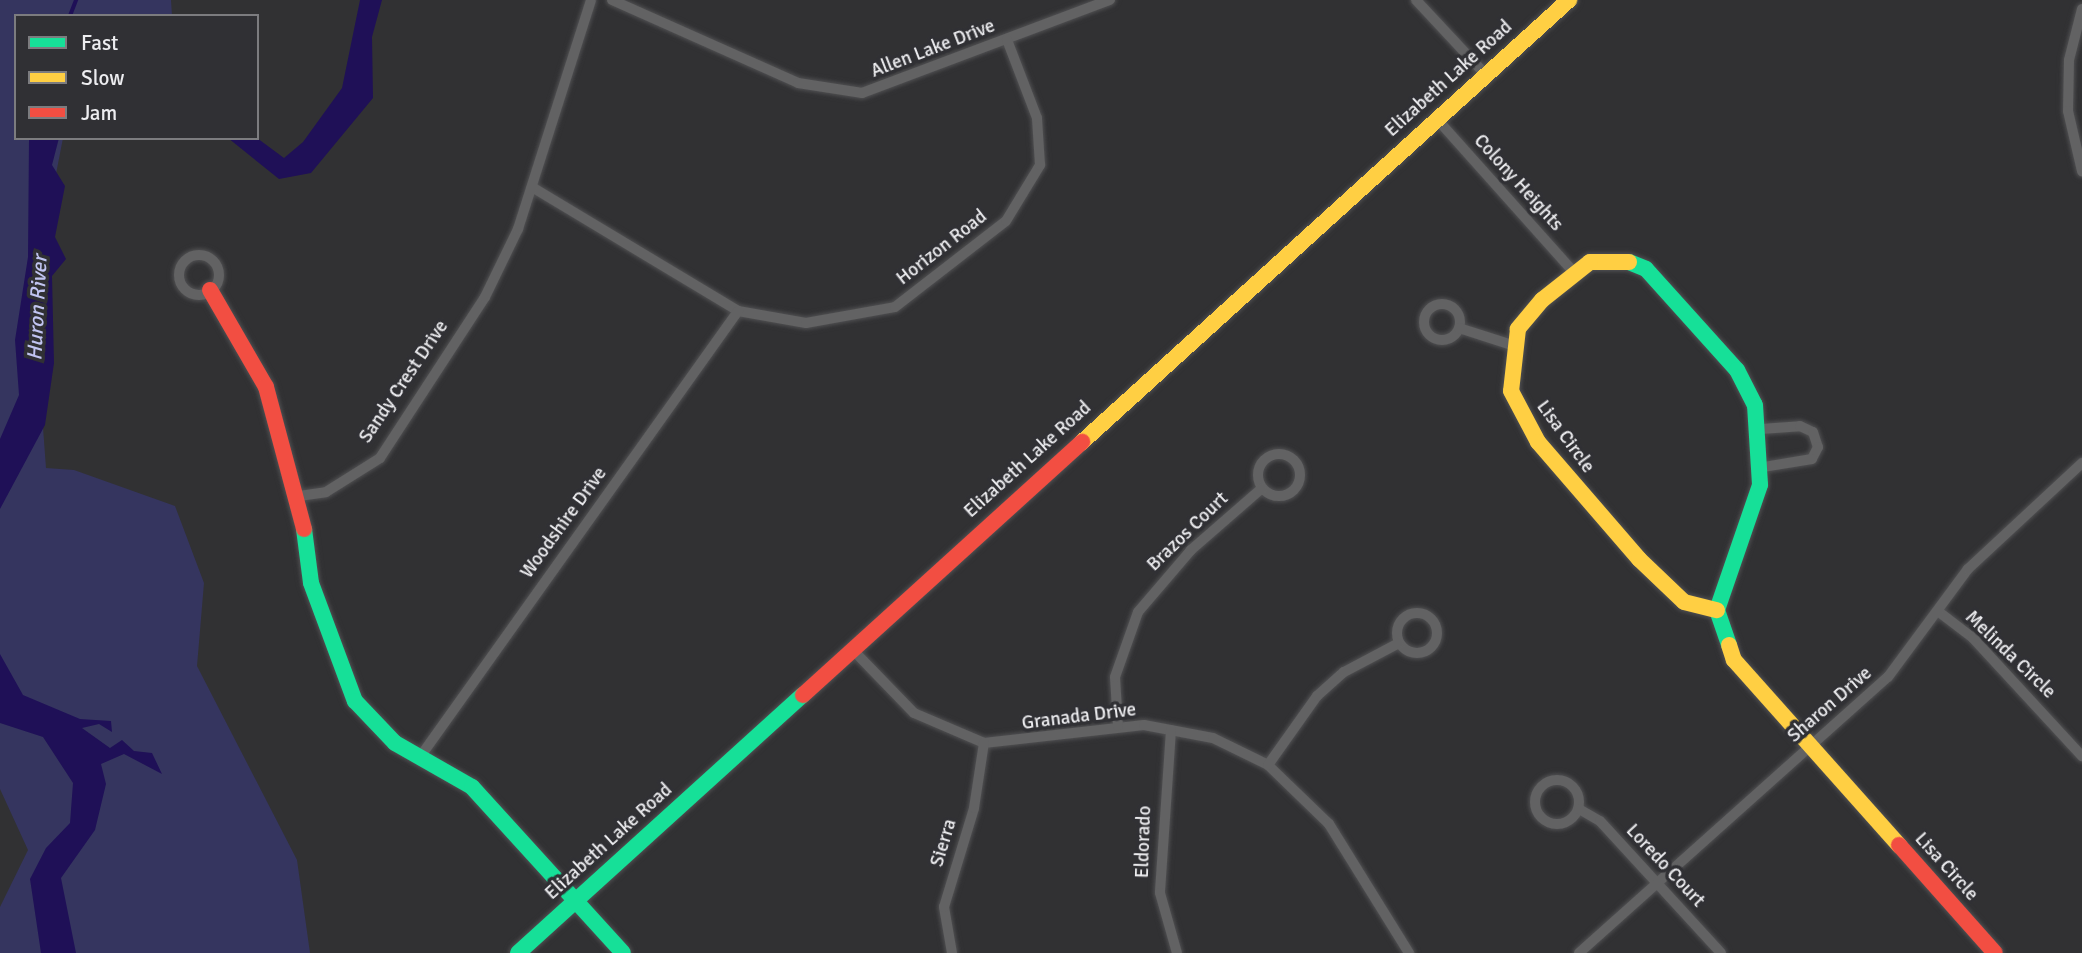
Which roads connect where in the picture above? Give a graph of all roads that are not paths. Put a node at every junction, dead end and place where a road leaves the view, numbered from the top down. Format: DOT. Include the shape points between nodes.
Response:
graph roads {
  1 [pos="591,0"];
  2 [pos="612,0"];
  3 [pos="1110,0"];
  4 [pos="1416,0"];
  5 [pos="1569,0"];
  6 [pos="2082,9"];
  7 [pos="1007,40"];
  8 [pos="1485,74"];
  9 [pos="1436,118"];
  10 [pos="2082,171"];
  11 [pos="533,187"];
  12 [pos="1573,271"];
  13 [pos="211,290"];
  14 [pos="738,310"];
  15 [pos="1459,328"];
  16 [pos="1512,345"];
  17 [pos="1761,429"];
  18 [pos="2082,463"];
  19 [pos="1763,467"];
  20 [pos="1262,488"];
  21 [pos="299,496"];
  22 [pos="1717,610"];
  23 [pos="1939,612"];
  24 [pos="1399,643"];
  25 [pos="852,649"];
  26 [pos="1118,726"];
  27 [pos="1171,730"];
  28 [pos="984,743"];
  29 [pos="1810,746"];
  30 [pos="2082,756"];
  31 [pos="420,757"];
  32 [pos="1268,765"];
  33 [pos="1579,809"];
  34 [pos="1657,883"];
  35 [pos="575,901"];
  36 [pos="518,953"];
  37 [pos="623,953"];
  38 [pos="953,953"];
  39 [pos="1177,953"];
  40 [pos="1409,953"];
  41 [pos="1579,953"];
  42 [pos="1721,953"];
  43 [pos="1995,953"];
  1 -- 11 [label="street, Sandy Crest Drive"];
  2 -- 7 [label="street, Allen Lake Drive" via="827,92 890,87"];
  3 -- 7 [label="street, Allen Lake Drive"];
  4 -- 8 [label="street"];
  5 -- 8 [label="street, Elizabeth Lake Road"];
  6 -- 10 [label="street" via="2069,60 2068,111"];
  7 -- 14 [label="street, Horizon Road" via="1042,141 1027,193 1006,220 895,307 806,323"];
  8 -- 9 [label="street, Elizabeth Lake Road"];
  9 -- 12 [label="street, Colony Heights"];
  9 -- 25 [label="street, Elizabeth Lake Road"];
  11 -- 14 [label="street, Horizon Road"];
  11 -- 21 [label="street, Sandy Crest Drive" via="485,297 380,458 326,492"];
  12 -- 16 [label="street" via="1533,311"];
  12 -- 17 [label="street" via="1602,259 1646,269 1737,370"];
  13 -- 21 [label="street" via="266,387"];
  14 -- 31 [label="street, Woodshire Drive"];
  15 -- 16 [label="street"];
  16 -- 22 [label="street, Lisa Circle" via="1511,391 1538,442 1669,590 1684,602"];
  17 -- 19 [label="street"];
  17 -- 19 [label="street" via="1800,426 1812,432 1818,447 1812,459"];
  18 -- 23 [label="street, Sharon Drive" via="1968,569"];
  19 -- 22 [label="street"];
  20 -- 20 [label="street" via="1275,496 1290,493 1300,474 1295,460 1282,453 1268,456 1257,475"];
  20 -- 26 [label="street, Brazos Court" via="1191,550 1138,612 1115,677"];
  21 -- 31 [label="street" via="311,583 355,701 376,728"];
  22 -- 29 [label="street, Lisa Circle" via="1734,660"];
  23 -- 29 [label="street, Sharon Drive" via="1902,663"];
  23 -- 30 [label="street, Melinda Circle" via="1973,638"];
  24 -- 32 [label="street" via="1344,672 1317,696"];
  25 -- 28 [label="street" via="914,713"];
  25 -- 35 [label="street, Elizabeth Lake Road"];
  26 -- 27 [label="street, Granada Drive"];
  26 -- 28 [label="street, Granada Drive"];
  27 -- 32 [label="street, Granada Drive" via="1213,738"];
  27 -- 39 [label="street, Eldorado" via="1160,893"];
  28 -- 38 [label="street, Sierra" via="974,808 944,907"];
  29 -- 34 [label="street, Sharon Drive"];
  29 -- 43 [label="street, Lisa Circle"];
  31 -- 35 [label="street" via="472,787"];
  32 -- 40 [label="street, Granada Drive" via="1329,824"];
  33 -- 33 [label="street, Loredo Court" via="1575,788 1561,780 1546,783 1536,795 1540,816 1552,824 1567,822"];
  33 -- 34 [label="street, Loredo Court" via="1600,821"];
  34 -- 41 [label="street, Sharon Drive"];
  34 -- 42 [label="street, Loredo Court"];
  35 -- 36 [label="street, Elizabeth Lake Road"];
  35 -- 37 [label="street"];
}
